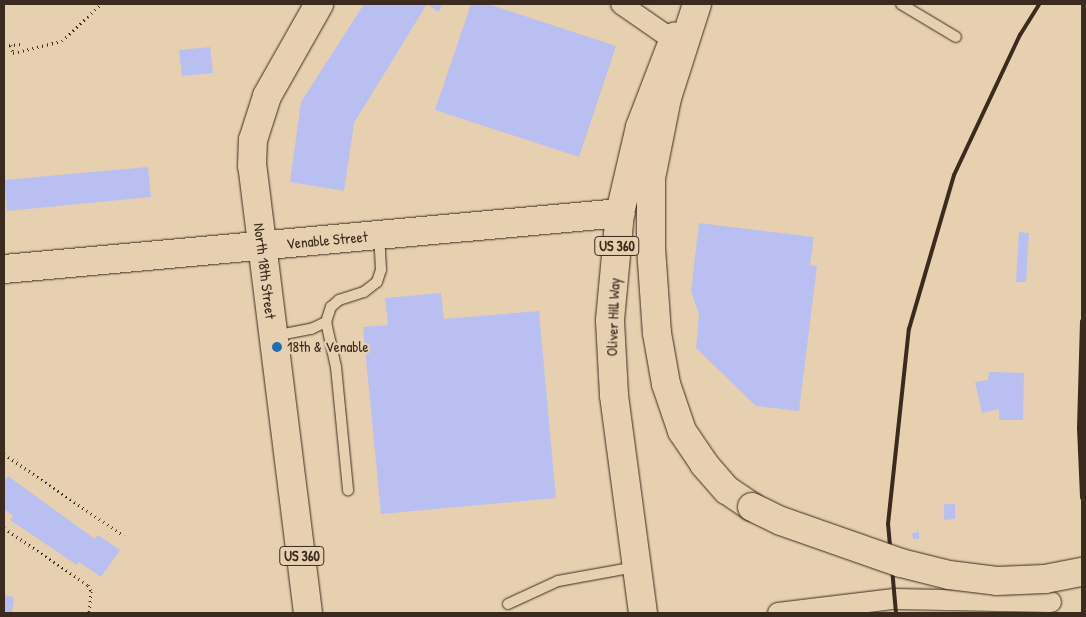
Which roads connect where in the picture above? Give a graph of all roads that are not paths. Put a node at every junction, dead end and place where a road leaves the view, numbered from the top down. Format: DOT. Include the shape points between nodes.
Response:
graph roads {
  1 [pos="320,4"];
  2 [pos="621,4"];
  3 [pos="697,4"];
  4 [pos="901,4"];
  5 [pos="956,37"];
  6 [pos="673,40"];
  7 [pos="620,213"];
  8 [pos="379,235"];
  9 [pos="262,246"];
  10 [pos="4,270"];
  11 [pos="326,322"];
  12 [pos="273,336"];
  13 [pos="348,490"];
  14 [pos="636,567"];
  15 [pos="1082,572"];
  16 [pos="1051,602"];
  17 [pos="508,604"];
  18 [pos="308,613"];
  19 [pos="643,613"];
  20 [pos="778,613"];
  1 -- 9 [label="main road, North 18th Street / US 360" via="266,96 253,140 252,166"];
  2 -- 6 [label="street"];
  3 -- 6 [label="main road, Oliver Hill Way / US 360"];
  3 -- 15 [label="main road, bridge" via="667,98 651,178 657,333 666,384 682,431 704,464 727,490 752,507 781,521 902,563 949,575 997,581 1045,579"];
  4 -- 5 [label="lane"];
  6 -- 7 [label="main road, Oliver Hill Way / US 360" via="640,127"];
  7 -- 8 [label="main road, Venable Street"];
  7 -- 14 [label="main road, Oliver Hill Way / US 360" via="610,320 611,350 617,428"];
  8 -- 9 [label="main road, Venable Street"];
  8 -- 11 [label="lane" via="381,270 377,282 364,292 339,300 331,307"];
  9 -- 10 [label="main road, Venable Street"];
  9 -- 12 [label="main road, North 18th Street / US 360"];
  11 -- 12 [label="lane" via="311,329"];
  11 -- 13 [label="lane" via="336,367"];
  12 -- 18 [label="main road, North 18th Street / US 360"];
  14 -- 17 [label="lane" via="558,581"];
  14 -- 19 [label="main road, Oliver Hill Way / US 360"];
  16 -- 20 [label="street" via="894,599"];
}
